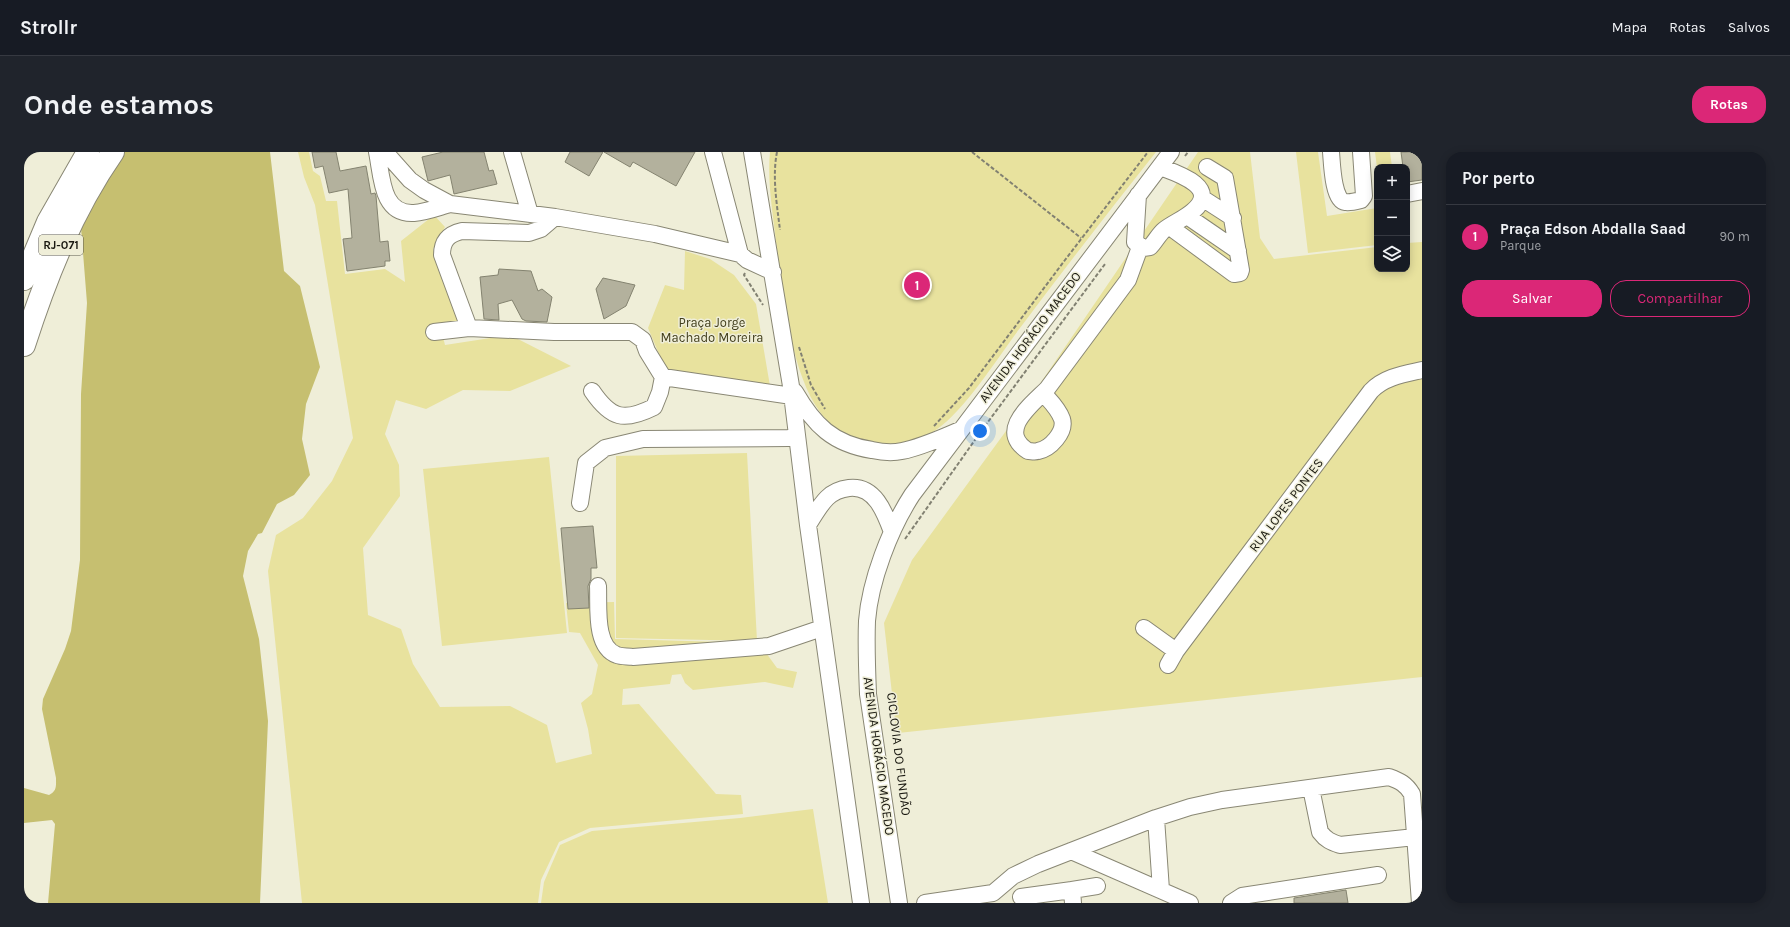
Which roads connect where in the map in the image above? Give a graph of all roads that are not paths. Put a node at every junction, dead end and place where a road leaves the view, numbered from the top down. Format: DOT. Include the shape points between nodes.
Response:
graph roads {
  1 [pos="88,152"];
  2 [pos="113,152"];
  3 [pos="377,152"];
  4 [pos="385,152"];
  5 [pos="512,152"];
  6 [pos="713,152"];
  7 [pos="752,152"];
  8 [pos="759,152"];
  9 [pos="1171,152"];
  10 [pos="1330,152"];
  11 [pos="1361,152"];
  12 [pos="1208,167"];
  13 [pos="1166,169"];
  14 [pos="755,170"];
  15 [pos="1422,191"];
  16 [pos="1410,193"];
  17 [pos="1138,196"];
  18 [pos="1202,198"];
  19 [pos="450,204"];
  20 [pos="530,214"];
  21 [pos="1187,216"];
  22 [pos="555,217"];
  23 [pos="1233,218"];
  24 [pos="1170,227"];
  25 [pos="1140,248"];
  26 [pos="1238,251"];
  27 [pos="740,254"];
  28 [pos="773,272"];
  29 [pos="24,279"];
  30 [pos="469,328"];
  31 [pos="434,332"];
  32 [pos="24,345"];
  33 [pos="1422,370"];
  34 [pos="663,377"];
  35 [pos="592,391"];
  36 [pos="792,391"];
  37 [pos="1043,393"];
  38 [pos="961,429"];
  39 [pos="797,436"];
  40 [pos="580,503"];
  41 [pos="808,526"];
  42 [pos="898,536"];
  43 [pos="598,586"];
  44 [pos="822,628"];
  45 [pos="1144,628"];
  46 [pos="1311,788"];
  47 [pos="1156,818"];
  48 [pos="1415,838"];
  49 [pos="1071,851"];
  50 [pos="1378,875"];
  51 [pos="1097,886"];
  52 [pos="1161,890"];
  53 [pos="1072,896"];
  54 [pos="1021,897"];
  55 [pos="861,903"];
  56 [pos="899,903"];
  57 [pos="929,903"];
  58 [pos="1190,903"];
  59 [pos="1231,903"];
  60 [pos="1420,903"];
  1 -- 29 [label="highway, RJ-071" via="48,222"];
  2 -- 32 [label="highway, RJ-071" via="83,199 66,234 46,280"];
  3 -- 19 [label="street" via="386,197 396,210 416,213"];
  4 -- 19 [label="street" via="410,180"];
  5 -- 20 [label="street"];
  6 -- 27 [label="street"];
  7 -- 14 [label="street"];
  8 -- 14 [label="street"];
  9 -- 13 [label="street, AVENIDA HORÁCIO MACEDO"];
  10 -- 11 [label="street" via="1336,194 1345,202 1362,200 1364,196"];
  12 -- 23 [label="street" via="1225,178"];
  13 -- 17 [label="street, AVENIDA HORÁCIO MACEDO"];
  13 -- 18 [label="street" via="1195,183"];
  14 -- 28 [label="street"];
  15 -- 16 [label="street"];
  17 -- 25 [label="street" via="1135,242"];
  17 -- 38 [label="street, AVENIDA HORÁCIO MACEDO"];
  18 -- 21 [label="street" via="1195,210"];
  18 -- 23 [label="street"];
  19 -- 20 [label="street"];
  20 -- 22 [label="street"];
  21 -- 24 [label="street"];
  21 -- 26 [label="street"];
  22 -- 27 [label="street" via="655,234"];
  22 -- 30 [label="street" via="541,229 529,232 462,231 452,233 446,239 442,246 442,255"];
  23 -- 26 [label="street"];
  24 -- 25 [label="street" via="1163,231 1150,247"];
  24 -- 26 [label="street" via="1234,274 1240,273 1241,270"];
  25 -- 37 [label="street" via="1128,280"];
  27 -- 28 [label="street"];
  28 -- 36 [label="street"];
  30 -- 31 [label="street"];
  30 -- 34 [label="street" via="632,332 643,340"];
  33 -- 45 [label="street, RUA LOPES PONTES" via="1376,385 1172,658"];
  34 -- 35 [label="street" via="654,407 643,413 617,416 605,408"];
  34 -- 36 [label="street"];
  36 -- 38 [label="street" via="818,425 836,439 858,448 901,452 939,440"];
  36 -- 39 [label="street"];
  38 -- 42 [label="street, AVENIDA HORÁCIO MACEDO" via="912,495"];
  39 -- 40 [label="street" via="643,439 605,448 586,463"];
  39 -- 41 [label="street"];
  41 -- 42 [label="street" via="830,496 842,489 854,487 875,498"];
  41 -- 44 [label="street"];
  42 -- 56 [label="street, AVENIDA HORÁCIO MACEDO" via="874,585 868,620 867,663 868,694"];
  43 -- 44 [label="street" via="602,639 607,648 617,655 633,657 769,646"];
  44 -- 55 [label="street"];
  46 -- 47 [label="street" via="1222,800"];
  46 -- 48 [label="street" via="1320,832 1331,842 1340,845"];
  46 -- 48 [label="street" via="1389,777 1402,781 1412,794"];
  47 -- 49 [label="street"];
  47 -- 52 [label="street"];
  48 -- 60 [label="street"];
  49 -- 52 [label="street"];
  49 -- 57 [label="street" via="1013,876 993,893"];
  50 -- 59 [label="street" via="1242,896"];
  51 -- 53 [label="street"];
  52 -- 58 [label="street"];
  53 -- 54 [label="street"];
}
